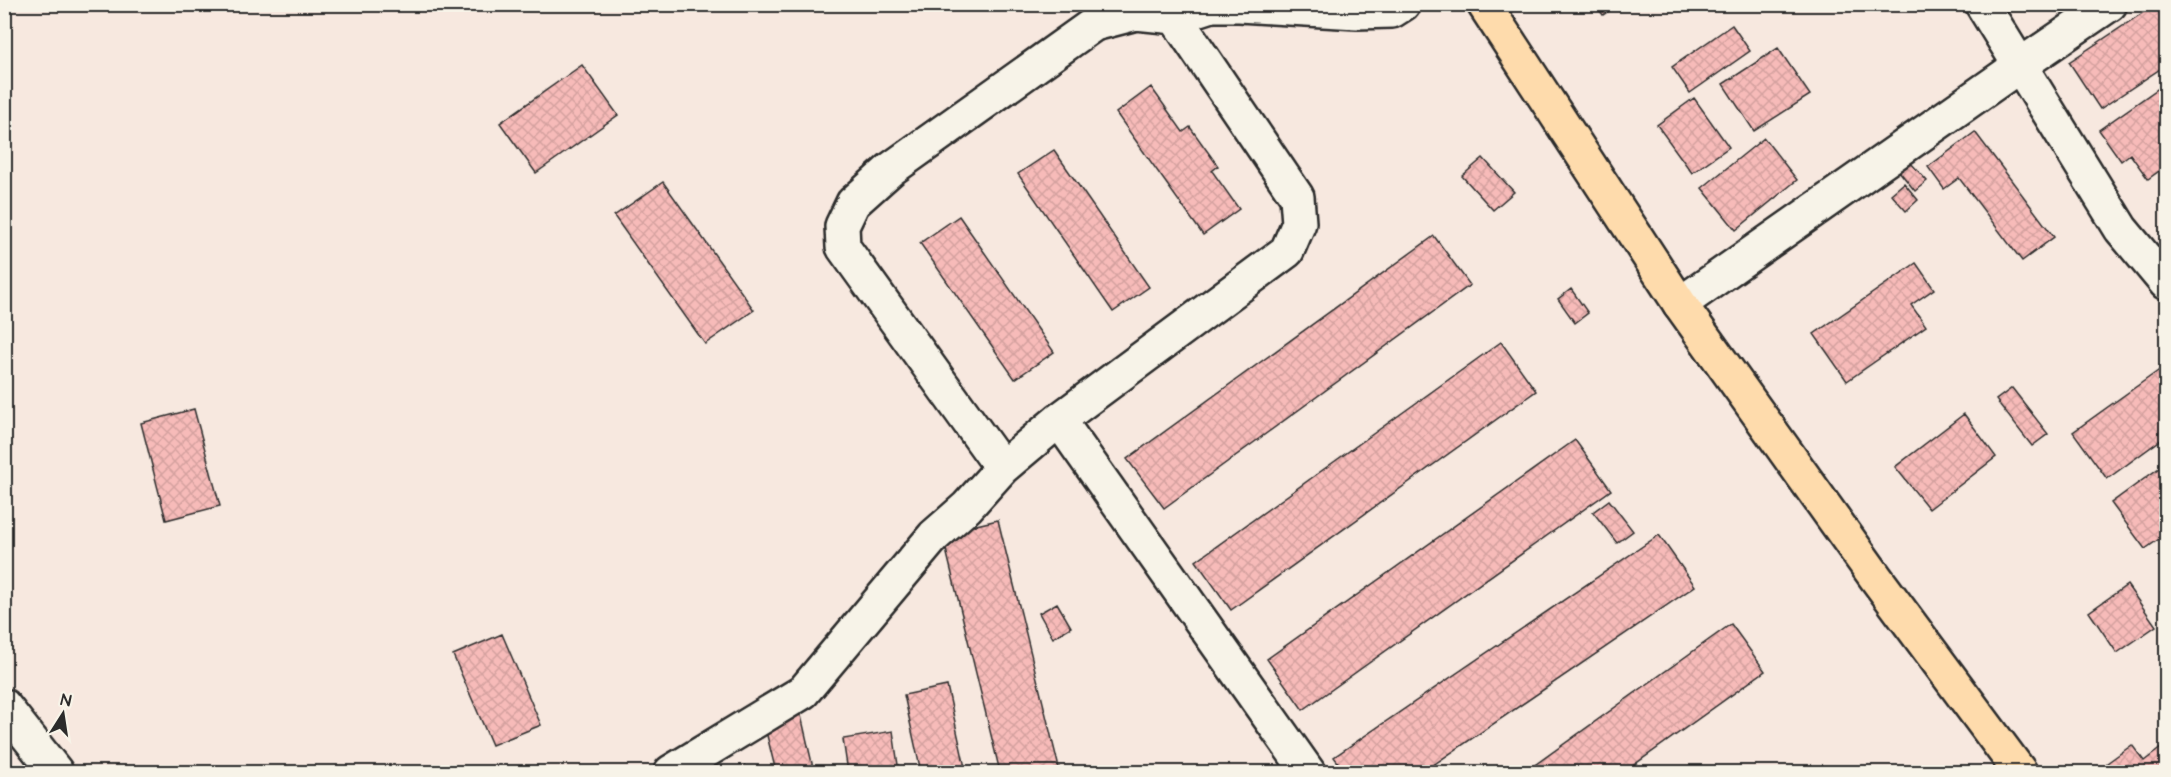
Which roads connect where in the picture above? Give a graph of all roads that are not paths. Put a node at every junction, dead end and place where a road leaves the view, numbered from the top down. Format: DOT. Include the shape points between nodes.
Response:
graph roads {
  1 [pos="1403,4"];
  2 [pos="1484,4"];
  3 [pos="1982,4"];
  4 [pos="2110,4"];
  5 [pos="1175,17"];
  6 [pos="2019,66"];
  7 [pos="2166,283"];
  8 [pos="1680,304"];
  9 [pos="1059,420"];
  10 [pos="1002,468"];
  11 [pos="4,706"];
  12 [pos="56,772"];
  13 [pos="671,772"];
  14 [pos="1308,772"];
  15 [pos="2020,772"];
  1 -- 5 [label="street" via="1392,11 1369,12 1212,5"];
  2 -- 8 [label="main road"];
  3 -- 6 [label="street"];
  4 -- 6 [label="street"];
  5 -- 9 [label="street" via="1297,197 1299,223 1287,251"];
  5 -- 10 [label="street" via="1136,13 1094,24 891,169 853,203 842,226 843,248"];
  6 -- 7 [label="street" via="2121,229"];
  6 -- 8 [label="street"];
  8 -- 15 [label="main road"];
  9 -- 10 [label="street"];
  9 -- 14 [label="street"];
  10 -- 13 [label="street" via="934,536 803,692"];
  11 -- 12 [label="street"];
}
